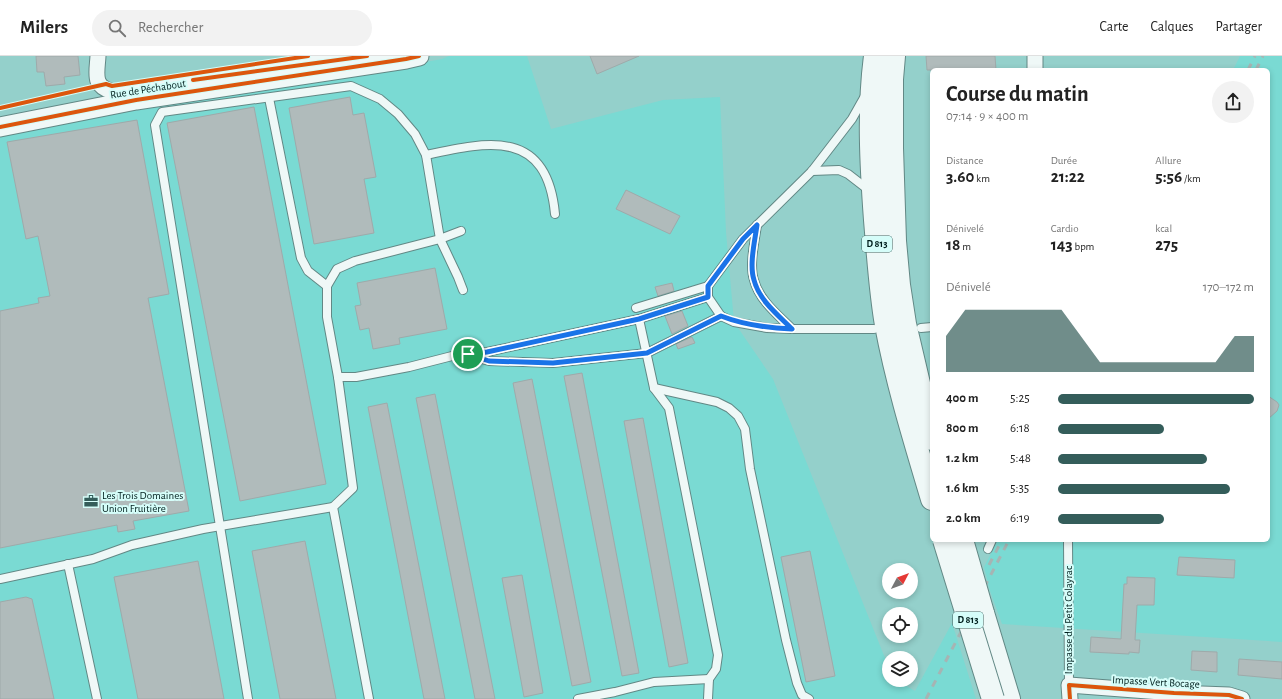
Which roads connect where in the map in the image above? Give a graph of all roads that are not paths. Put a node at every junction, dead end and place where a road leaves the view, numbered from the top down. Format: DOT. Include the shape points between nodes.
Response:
graph roads {
  1 [pos="98,56"];
  2 [pos="367,56"];
  3 [pos="419,56"];
  4 [pos="875,56"];
  5 [pos="894,56"];
  6 [pos="1035,56"];
  7 [pos="1035,68"];
  8 [pos="871,85"];
  9 [pos="269,98"];
  10 [pos="0,128"];
  11 [pos="426,155"];
  12 [pos="812,171"];
  13 [pos="873,194"];
  14 [pos="555,214"];
  15 [pos="757,225"];
  16 [pos="461,231"];
  17 [pos="440,239"];
  18 [pos="326,286"];
  19 [pos="708,286"];
  20 [pos="463,290"];
  21 [pos="708,297"];
  22 [pos="636,308"];
  23 [pos="721,316"];
  24 [pos="639,319"];
  25 [pos="930,327"];
  26 [pos="921,328"];
  27 [pos="792,329"];
  28 [pos="874,329"];
  29 [pos="647,353"];
  30 [pos="468,354"];
  31 [pos="338,377"];
  32 [pos="654,388"];
  33 [pos="923,430"];
  34 [pos="930,484"];
  35 [pos="333,507"];
  36 [pos="220,526"];
  37 [pos="945,542"];
  38 [pos="963,542"];
  39 [pos="991,542"];
  40 [pos="1068,542"];
  41 [pos="988,549"];
  42 [pos="68,564"];
  43 [pos="0,579"];
  44 [pos="709,679"];
  45 [pos="1069,692"];
  46 [pos="97,699"];
  47 [pos="248,699"];
  48 [pos="369,699"];
  49 [pos="578,699"];
  50 [pos="708,699"];
  51 [pos="809,699"];
  52 [pos="993,699"];
  53 [pos="1009,699"];
  54 [pos="1242,699"];
  1 -- 2 [label="street" via="99,86 113,92"];
  3 -- 10 [label="street, Rue de Péchabout" via="129,101"];
  4 -- 8 [label="main road, D 813"];
  5 -- 33 [label="main road, D 813" via="892,148 895,241 905,324"];
  6 -- 7 [label="street"];
  8 -- 12 [label="lane" via="852,119"];
  8 -- 13 [label="main road, D 813" via="870,151"];
  9 -- 11 [label="lane" via="351,86 380,99 398,114 415,134"];
  9 -- 18 [label="lane" via="301,258 308,271"];
  9 -- 36 [label="lane" via="162,112 154,125"];
  11 -- 14 [label="lane" via="481,145 514,147 525,152 543,171 550,185"];
  11 -- 17 [label="lane"];
  12 -- 13 [label="lane" via="839,170"];
  12 -- 15 [label="lane"];
  13 -- 33 [label="main road, D 813" via="880,288 887,327"];
  15 -- 19 [label="lane" via="743,239"];
  15 -- 27 [label="lane" via="753,251 754,280 761,296"];
  16 -- 17 [label="lane"];
  17 -- 18 [label="lane" via="355,261 337,269"];
  17 -- 20 [label="lane"];
  18 -- 31 [label="lane" via="327,317"];
  19 -- 21 [label="lane"];
  19 -- 22 [label="lane"];
  21 -- 23 [label="lane"];
  21 -- 24 [label="lane"];
  23 -- 27 [label="lane" via="734,322 767,328"];
  23 -- 29 [label="lane"];
  24 -- 29 [label="lane"];
  24 -- 30 [label="lane"];
  25 -- 26 [label="lane"];
  27 -- 28 [label="lane"];
  29 -- 30 [label="lane" via="553,363 489,361"];
  29 -- 32 [label="lane"];
  30 -- 31 [label="lane" via="409,368 356,377"];
  31 -- 35 [label="lane" via="353,488"];
  32 -- 44 [label="lane" via="669,408 718,655 716,669"];
  32 -- 51 [label="lane" via="716,402 738,416 745,429 750,469 786,640 797,683 802,695"];
  33 -- 34 [label="main road, D 813"];
  35 -- 36 [label="lane"];
  35 -- 48 [label="lane"];
  36 -- 42 [label="lane" via="132,545 93,559"];
  36 -- 47 [label="lane"];
  37 -- 52 [label="main road, D 813, bridge"];
  38 -- 53 [label="main road, D 813, bridge"];
  39 -- 41 [label="lane"];
  40 -- 45 [label="lane, Impasse du Petit Colayrac"];
  42 -- 43 [label="lane"];
  42 -- 46 [label="lane"];
  44 -- 49 [label="lane" via="654,682"];
  44 -- 50 [label="lane"];
  45 -- 54 [label="street, Impasse Vert Bocage" via="1229,695"];
}
